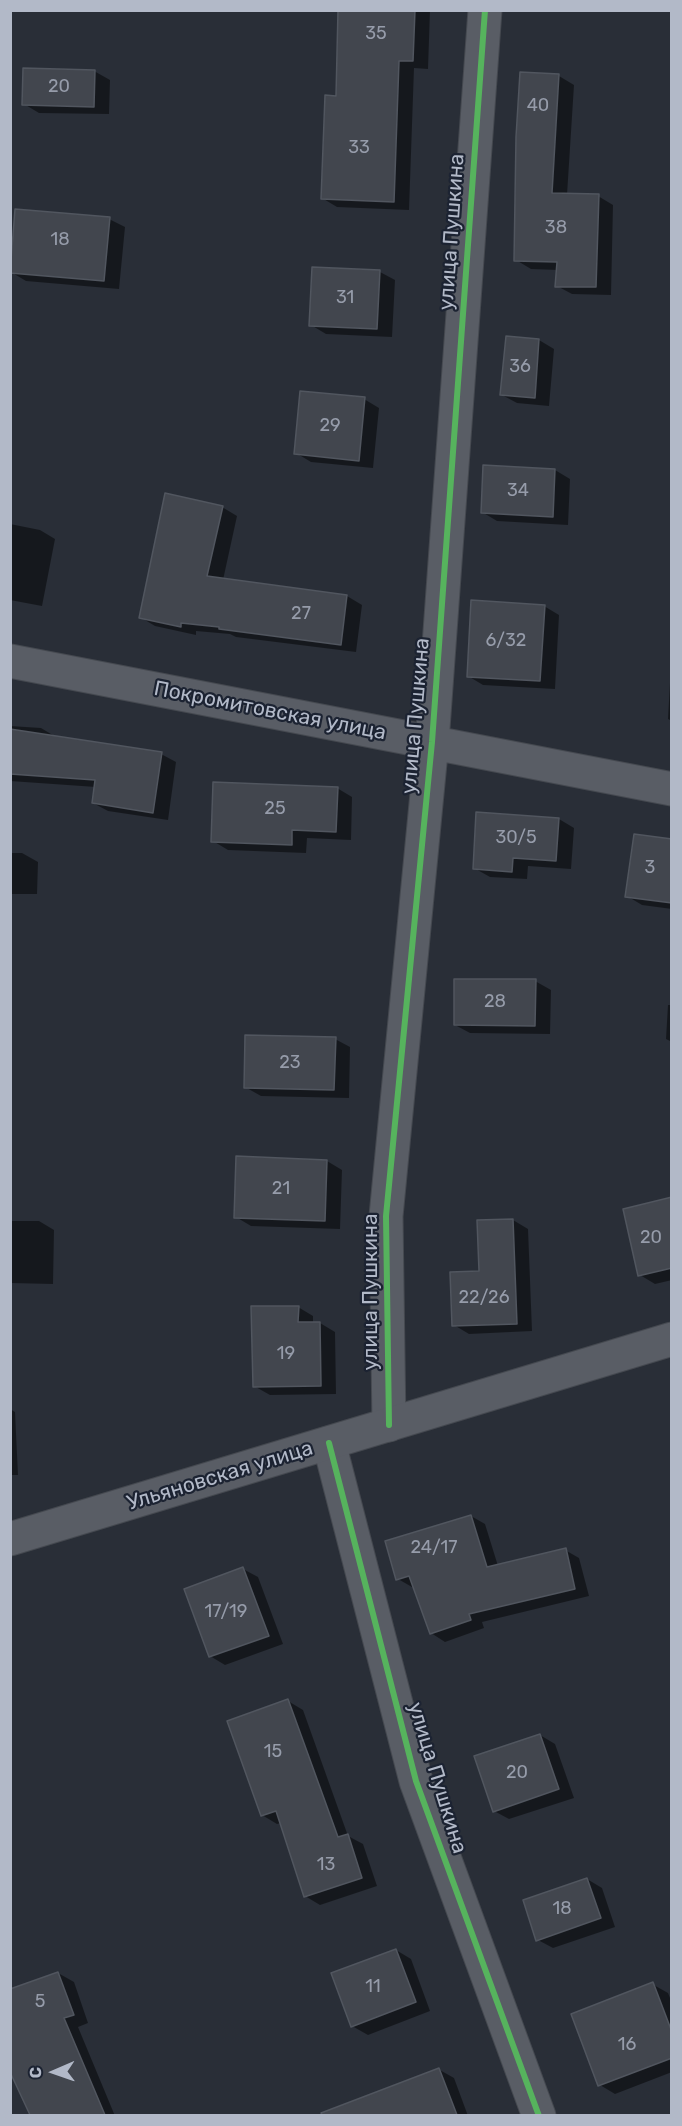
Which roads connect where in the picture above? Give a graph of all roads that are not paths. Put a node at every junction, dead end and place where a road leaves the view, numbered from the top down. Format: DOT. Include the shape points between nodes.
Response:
graph roads {
  1 [pos="485,10"];
  2 [pos="10,662"];
  3 [pos="432,742"];
  4 [pos="672,789"];
  5 [pos="672,1339"];
  6 [pos="389,1425"];
  7 [pos="329,1443"];
  8 [pos="10,1539"];
  9 [pos="539,2115"];
  1 -- 3 [label="street, улица Пушкина"];
  2 -- 3 [label="street, Покромитовская улица"];
  3 -- 4 [label="street, Покромитовская улица"];
  3 -- 6 [label="street, улица Пушкина" via="386,1216"];
  5 -- 6 [label="street, Ульяновская улица"];
  6 -- 7 [label="street, Ульяновская улица"];
  7 -- 8 [label="street, Ульяновская улица"];
  7 -- 9 [label="street, улица Пушкина" via="416,1781"];
}
